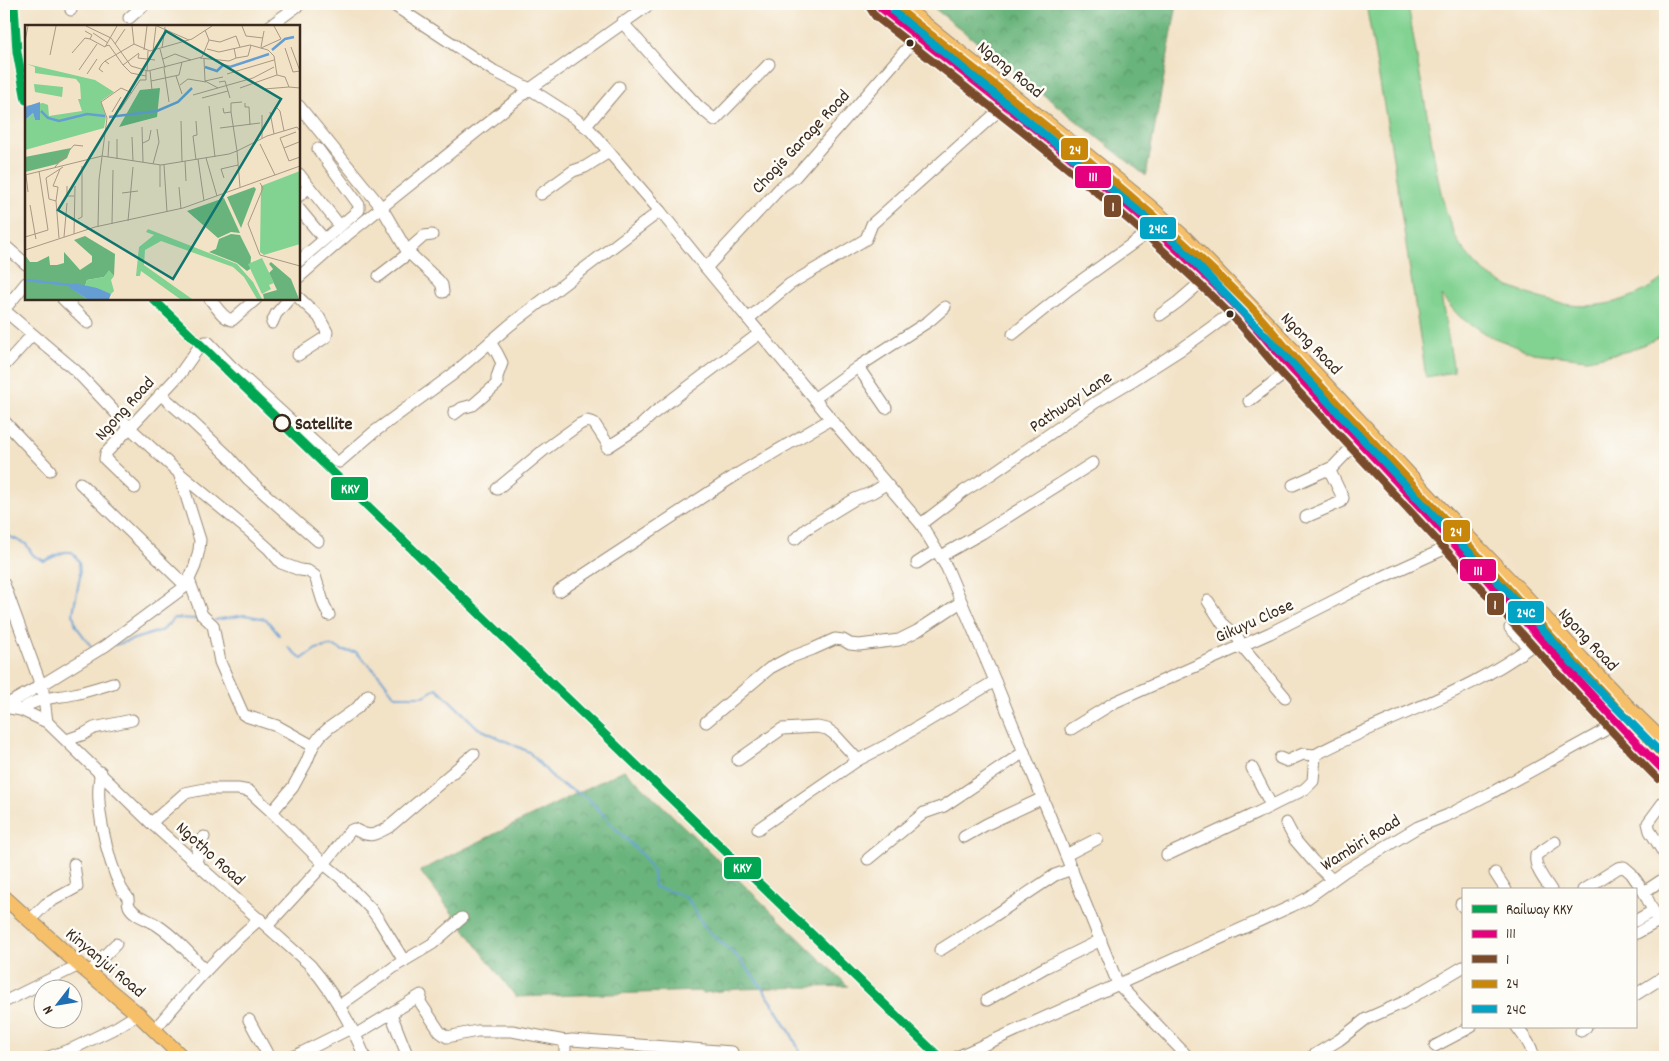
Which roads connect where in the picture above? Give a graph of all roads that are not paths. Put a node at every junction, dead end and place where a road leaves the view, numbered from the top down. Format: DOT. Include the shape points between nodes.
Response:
graph roads {
  1 [pos="145,4"];
  2 [pos="300,4"];
  3 [pos="392,4"];
  4 [pos="650,4"];
  5 [pos="878,4"];
  6 [pos="900,4"];
  7 [pos="129,18"];
  8 [pos="622,22"];
  9 [pos="271,25"];
  10 [pos="917,37"];
  11 [pos="769,64"];
  12 [pos="619,87"];
  13 [pos="530,88"];
  14 [pos="1004,106"];
  15 [pos="300,107"];
  16 [pos="586,126"];
  17 [pos="318,149"];
  18 [pos="608,152"];
  19 [pos="300,175"];
  20 [pos="309,187"];
  21 [pos="541,194"];
  22 [pos="300,195"];
  23 [pos="382,208"];
  24 [pos="660,211"];
  25 [pos="300,214"];
  26 [pos="340,226"];
  27 [pos="1153,228"];
  28 [pos="432,236"];
  29 [pos="324,239"];
  30 [pos="4,245"];
  31 [pos="408,252"];
  32 [pos="300,260"];
  33 [pos="25,263"];
  34 [pos="706,268"];
  35 [pos="300,276"];
  36 [pos="379,276"];
  37 [pos="1207,277"];
  38 [pos="25,284"];
  39 [pos="443,292"];
  40 [pos="300,299"];
  41 [pos="64,300"];
  42 [pos="211,300"];
  43 [pos="252,300"];
  44 [pos="288,300"];
  45 [pos="945,307"];
  46 [pos="1238,308"];
  47 [pos="1160,315"];
  48 [pos="748,319"];
  49 [pos="88,323"];
  50 [pos="272,323"];
  51 [pos="760,333"];
  52 [pos="1013,334"];
  53 [pos="32,335"];
  54 [pos="490,342"];
  55 [pos="298,355"];
  56 [pos="4,366"];
  57 [pos="858,367"];
  58 [pos="1292,369"];
  59 [pos="160,394"];
  60 [pos="815,398"];
  61 [pos="1249,401"];
  62 [pos="886,408"];
  63 [pos="454,412"];
  64 [pos="831,419"];
  65 [pos="4,421"];
  66 [pos="130,428"];
  67 [pos="1359,440"];
  68 [pos="1093,463"];
  69 [pos="1329,469"];
  70 [pos="50,470"];
  71 [pos="179,473"];
  72 [pos="80,483"];
  73 [pos="886,484"];
  74 [pos="1293,486"];
  75 [pos="135,488"];
  76 [pos="497,489"];
  77 [pos="1306,517"];
  78 [pos="921,524"];
  79 [pos="795,539"];
  80 [pos="318,541"];
  81 [pos="1451,543"];
  82 [pos="939,553"];
  83 [pos="917,563"];
  84 [pos="188,583"];
  85 [pos="4,584"];
  86 [pos="559,591"];
  87 [pos="1208,601"];
  88 [pos="961,602"];
  89 [pos="329,615"];
  90 [pos="1510,628"];
  91 [pos="1534,643"];
  92 [pos="1242,646"];
  93 [pos="995,681"];
  94 [pos="113,683"];
  95 [pos="40,686"];
  96 [pos="368,695"];
  97 [pos="1286,697"];
  98 [pos="45,698"];
  99 [pos="4,706"];
  100 [pos="21,710"];
  101 [pos="1631,710"];
  102 [pos="132,720"];
  103 [pos="47,722"];
  104 [pos="706,722"];
  105 [pos="1618,722"];
  106 [pos="1071,729"];
  107 [pos="66,740"];
  108 [pos="1665,743"];
  109 [pos="313,746"];
  110 [pos="1024,752"];
  111 [pos="474,754"];
  112 [pos="1315,755"];
  113 [pos="1280,758"];
  114 [pos="738,760"];
  115 [pos="858,760"];
  116 [pos="1252,768"];
  117 [pos="101,772"];
  118 [pos="1665,772"];
  119 [pos="1043,798"];
  120 [pos="1665,800"];
  121 [pos="1272,805"];
  122 [pos="272,812"];
  123 [pos="152,823"];
  124 [pos="1286,823"];
  125 [pos="758,829"];
  126 [pos="204,837"];
  127 [pos="964,837"];
  128 [pos="1097,839"];
  129 [pos="1555,842"];
  130 [pos="1066,854"];
  131 [pos="1167,855"];
  132 [pos="1665,855"];
  133 [pos="868,859"];
  134 [pos="196,863"];
  135 [pos="74,864"];
  136 [pos="324,864"];
  137 [pos="1072,870"];
  138 [pos="1495,873"];
  139 [pos="1665,878"];
  140 [pos="1332,880"];
  141 [pos="1505,888"];
  142 [pos="1550,888"];
  143 [pos="1586,888"];
  144 [pos="1644,892"];
  145 [pos="4,897"];
  146 [pos="1659,917"];
  147 [pos="462,918"];
  148 [pos="29,920"];
  149 [pos="1636,921"];
  150 [pos="263,922"];
  151 [pos="1636,933"];
  152 [pos="1101,940"];
  153 [pos="116,944"];
  154 [pos="940,950"];
  155 [pos="404,961"];
  156 [pos="84,968"];
  157 [pos="1462,968"];
  158 [pos="205,970"];
  159 [pos="1665,976"];
  160 [pos="1118,984"];
  161 [pos="1636,995"];
  162 [pos="987,1000"];
  163 [pos="4,1002"];
  164 [pos="339,1006"];
  165 [pos="138,1014"];
  166 [pos="391,1014"];
  167 [pos="249,1020"];
  168 [pos="1469,1028"];
  169 [pos="1518,1028"];
  170 [pos="154,1029"];
  171 [pos="353,1031"];
  172 [pos="565,1041"];
  173 [pos="643,1045"];
  174 [pos="1435,1046"];
  175 [pos="732,1052"];
  176 [pos="49,1057"];
  177 [pos="182,1057"];
  178 [pos="269,1057"];
  179 [pos="292,1057"];
  180 [pos="365,1057"];
  181 [pos="408,1057"];
  182 [pos="565,1057"];
  183 [pos="642,1057"];
  184 [pos="957,1057"];
  185 [pos="1188,1057"];
  186 [pos="1311,1057"];
  187 [pos="1533,1057"];
  1 -- 7 [label="street"];
  2 -- 9 [label="street"];
  3 -- 13 [label="street" via="494,71"];
  4 -- 8 [label="street"];
  5 -- 10 [label="main road, Ngong Road"];
  6 -- 101 [label="main road, Ngong Road" via="1078,147 1186,240"];
  8 -- 11 [label="street" via="714,120"];
  8 -- 13 [label="street"];
  10 -- 14 [label="main road, Ngong Road"];
  10 -- 34 [label="street, Chogis Garage Road" via="794,177"];
  12 -- 16 [label="street"];
  13 -- 16 [label="street"];
  13 -- 23 [label="street"];
  14 -- 27 [label="main road, Ngong Road"];
  14 -- 48 [label="street" via="872,224 866,239 790,284"];
  15 -- 23 [label="street"];
  16 -- 18 [label="street"];
  17 -- 26 [label="street" via="359,205 359,210"];
  18 -- 21 [label="street"];
  18 -- 24 [label="street"];
  19 -- 20 [label="street"];
  20 -- 22 [label="street"];
  20 -- 26 [label="street"];
  23 -- 31 [label="street"];
  23 -- 35 [label="street"];
  24 -- 34 [label="street"];
  24 -- 54 [label="street"];
  25 -- 29 [label="street"];
  26 -- 29 [label="street"];
  27 -- 37 [label="main road, Ngong Road"];
  27 -- 52 [label="street"];
  28 -- 31 [label="street" via="424,236"];
  29 -- 32 [label="street"];
  30 -- 33 [label="street"];
  31 -- 36 [label="street"];
  31 -- 39 [label="street" via="438,280"];
  34 -- 48 [label="street"];
  37 -- 46 [label="main road, Ngong Road"];
  37 -- 47 [label="street"];
  38 -- 53 [label="street" via="4,310"];
  40 -- 55 [label="street" via="319,317 327,332 326,337"];
  41 -- 49 [label="street"];
  42 -- 43 [label="street" via="226,318 232,320"];
  44 -- 50 [label="street"];
  45 -- 57 [label="street"];
  46 -- 58 [label="main road, Ngong Road"];
  46 -- 78 [label="street, Pathway Lane" via="1183,348 964,491"];
  48 -- 51 [label="street"];
  51 -- 60 [label="street"];
  51 -- 76 [label="street" via="639,427 608,447 609,443 594,423 587,421 544,450"];
  53 -- 56 [label="street"];
  53 -- 66 [label="street" via="76,371"];
  54 -- 59 [label="street, Ngong Road" via="339,462 208,342 197,350"];
  54 -- 63 [label="street" via="502,363 496,384 473,405"];
  57 -- 60 [label="street"];
  57 -- 62 [label="street"];
  58 -- 61 [label="street"];
  58 -- 67 [label="main road, Ngong Road"];
  59 -- 66 [label="street, Ngong Road"];
  59 -- 80 [label="street"];
  60 -- 64 [label="street"];
  64 -- 73 [label="street"];
  64 -- 86 [label="street" via="739,473"];
  65 -- 70 [label="street"];
  66 -- 71 [label="street"];
  66 -- 75 [label="street, Ngong Road" via="106,453 105,459"];
  67 -- 69 [label="street"];
  67 -- 81 [label="main road, Ngong Road"];
  68 -- 82 [label="street" via="982,533"];
  69 -- 74 [label="street"];
  69 -- 77 [label="street" via="1343,498 1341,502"];
  71 -- 84 [label="street" via="200,540"];
  71 -- 89 [label="street" via="249,530 281,563 308,570 315,576"];
  72 -- 84 [label="street"];
  73 -- 78 [label="street"];
  73 -- 79 [label="street" via="855,499"];
  78 -- 82 [label="street"];
  81 -- 91 [label="main road, Ngong Road"];
  81 -- 92 [label="street, Gikuyu Close"];
  82 -- 83 [label="street"];
  82 -- 88 [label="street"];
  84 -- 95 [label="street" via="105,646"];
  84 -- 109 [label="street" via="202,615 212,624 220,662 243,714 277,726"];
  85 -- 95 [label="street"];
  87 -- 92 [label="street"];
  88 -- 93 [label="street"];
  88 -- 104 [label="street" via="899,640 859,645 835,639 789,658 770,668"];
  90 -- 91 [label="street"];
  91 -- 105 [label="main road, Ngong Road" via="1568,671"];
  91 -- 112 [label="street" via="1470,683"];
  92 -- 97 [label="street"];
  92 -- 106 [label="street, Gikuyu Close" via="1115,702"];
  93 -- 110 [label="street"];
  93 -- 115 [label="street"];
  94 -- 98 [label="street"];
  95 -- 98 [label="street"];
  95 -- 99 [label="street"];
  96 -- 109 [label="street"];
  98 -- 100 [label="street"];
  98 -- 103 [label="street"];
  99 -- 100 [label="street, Ngotho Road"];
  100 -- 103 [label="street, Ngotho Road"];
  101 -- 105 [label="main road"];
  101 -- 108 [label="main road, Ngong Road"];
  102 -- 107 [label="street" via="94,728"];
  103 -- 107 [label="street, Ngotho Road"];
  105 -- 118 [label="main road, Ngong Road"];
  105 -- 140 [label="street, Wambiri Road" via="1506,784 1418,827"];
  107 -- 117 [label="street, Ngotho Road"];
  109 -- 122 [label="street" via="292,787"];
  110 -- 119 [label="street"];
  110 -- 133 [label="street" via="944,806 924,813"];
  111 -- 136 [label="street" via="389,828 366,836 354,829 350,831"];
  112 -- 113 [label="street" via="1301,754 1287,760"];
  112 -- 121 [label="street" via="1310,786"];
  114 -- 115 [label="street" via="782,729 817,727 834,734"];
  115 -- 125 [label="street"];
  116 -- 121 [label="street"];
  117 -- 123 [label="street, Ngotho Road"];
  117 -- 158 [label="street" via="98,784 100,814 109,852 129,906 180,944"];
  119 -- 127 [label="street"];
  119 -- 130 [label="street"];
  120 -- 132 [label="street" via="1648,823"];
  121 -- 131 [label="street"];
  122 -- 123 [label="street" via="249,791 204,789 185,793"];
  122 -- 136 [label="street"];
  123 -- 134 [label="street, Ngotho Road"];
  124 -- 140 [label="street" via="1295,840"];
  126 -- 134 [label="street" via="197,849"];
  128 -- 130 [label="street"];
  129 -- 142 [label="street" via="1536,855 1535,860"];
  130 -- 137 [label="street"];
  134 -- 150 [label="street, Ngotho Road"];
  135 -- 148 [label="street" via="77,887 46,904"];
  136 -- 150 [label="street"];
  136 -- 155 [label="street" via="371,909"];
  137 -- 152 [label="street"];
  137 -- 154 [label="street" via="1055,875"];
  138 -- 141 [label="street"];
  139 -- 144 [label="street"];
  140 -- 160 [label="street, Wambiri Road" via="1292,906"];
  143 -- 144 [label="street" via="1606,874 1624,867"];
  144 -- 146 [label="street"];
  145 -- 148 [label="main road, Kinyanjui Road"];
  146 -- 149 [label="street"];
  146 -- 151 [label="street"];
  147 -- 155 [label="street" via="432,944"];
  148 -- 156 [label="main road, Kinyanjui Road"];
  150 -- 158 [label="street" via="238,937"];
  150 -- 164 [label="street, Ngotho Road" via="310,965"];
  152 -- 160 [label="street"];
  152 -- 162 [label="street"];
  153 -- 156 [label="street" via="98,965"];
  155 -- 164 [label="street"];
  156 -- 163 [label="street"];
  156 -- 165 [label="main road, Kinyanjui Road"];
  157 -- 186 [label="street" via="1402,1003 1366,1019"];
  158 -- 170 [label="street"];
  159 -- 161 [label="street"];
  160 -- 184 [label="street, Wambiri Road"];
  160 -- 185 [label="street"];
  164 -- 171 [label="street, Ngotho Road"];
  165 -- 170 [label="main road, Kinyanjui Road"];
  165 -- 176 [label="street" via="74,1048"];
  166 -- 171 [label="street"];
  166 -- 172 [label="street" via="421,995 420,1002 447,1037 477,1031 512,1031"];
  166 -- 181 [label="street"];
  167 -- 178 [label="street"];
  168 -- 174 [label="street"];
  169 -- 187 [label="street" via="1531,1047"];
  170 -- 177 [label="main road, Kinyanjui Road"];
  171 -- 179 [label="street"];
  171 -- 180 [label="street, Ngotho Road"];
  172 -- 173 [label="street"];
  172 -- 182 [label="street"];
  173 -- 175 [label="street"];
  173 -- 183 [label="street"];
}
